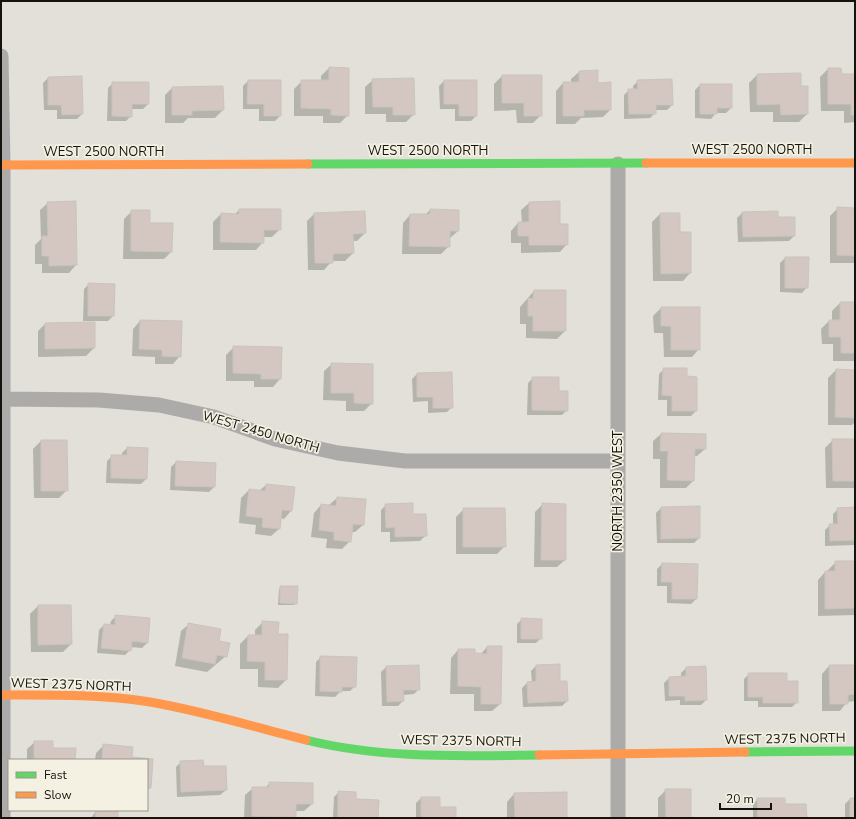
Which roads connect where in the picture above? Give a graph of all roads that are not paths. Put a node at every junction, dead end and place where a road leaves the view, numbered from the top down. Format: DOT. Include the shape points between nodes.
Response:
graph roads {
  1 [pos="1,56"];
  2 [pos="855,163"];
  3 [pos="618,164"];
  4 [pos="2,165"];
  5 [pos="2,400"];
  6 [pos="618,461"];
  7 [pos="2,695"];
  8 [pos="855,751"];
  9 [pos="618,754"];
  10 [pos="2,818"];
  11 [pos="618,818"];
  1 -- 4 [label="street"];
  2 -- 3 [label="street, WEST 2500 NORTH"];
  3 -- 4 [label="street, WEST 2500 NORTH"];
  3 -- 6 [label="street, NORTH 2350 WEST"];
  4 -- 5 [label="street"];
  5 -- 6 [label="street, WEST 2450 NORTH" via="100,400 159,406 214,417 275,439 338,453 405,461"];
  5 -- 7 [label="street"];
  6 -- 9 [label="street, NORTH 2350 WEST"];
  7 -- 9 [label="street, WEST 2375 NORTH" via="66,695 125,699 194,712 310,741 429,756"];
  7 -- 10 [label="street"];
  8 -- 9 [label="street, WEST 2375 NORTH"];
  9 -- 11 [label="street, NORTH 2350 WEST"];
}
